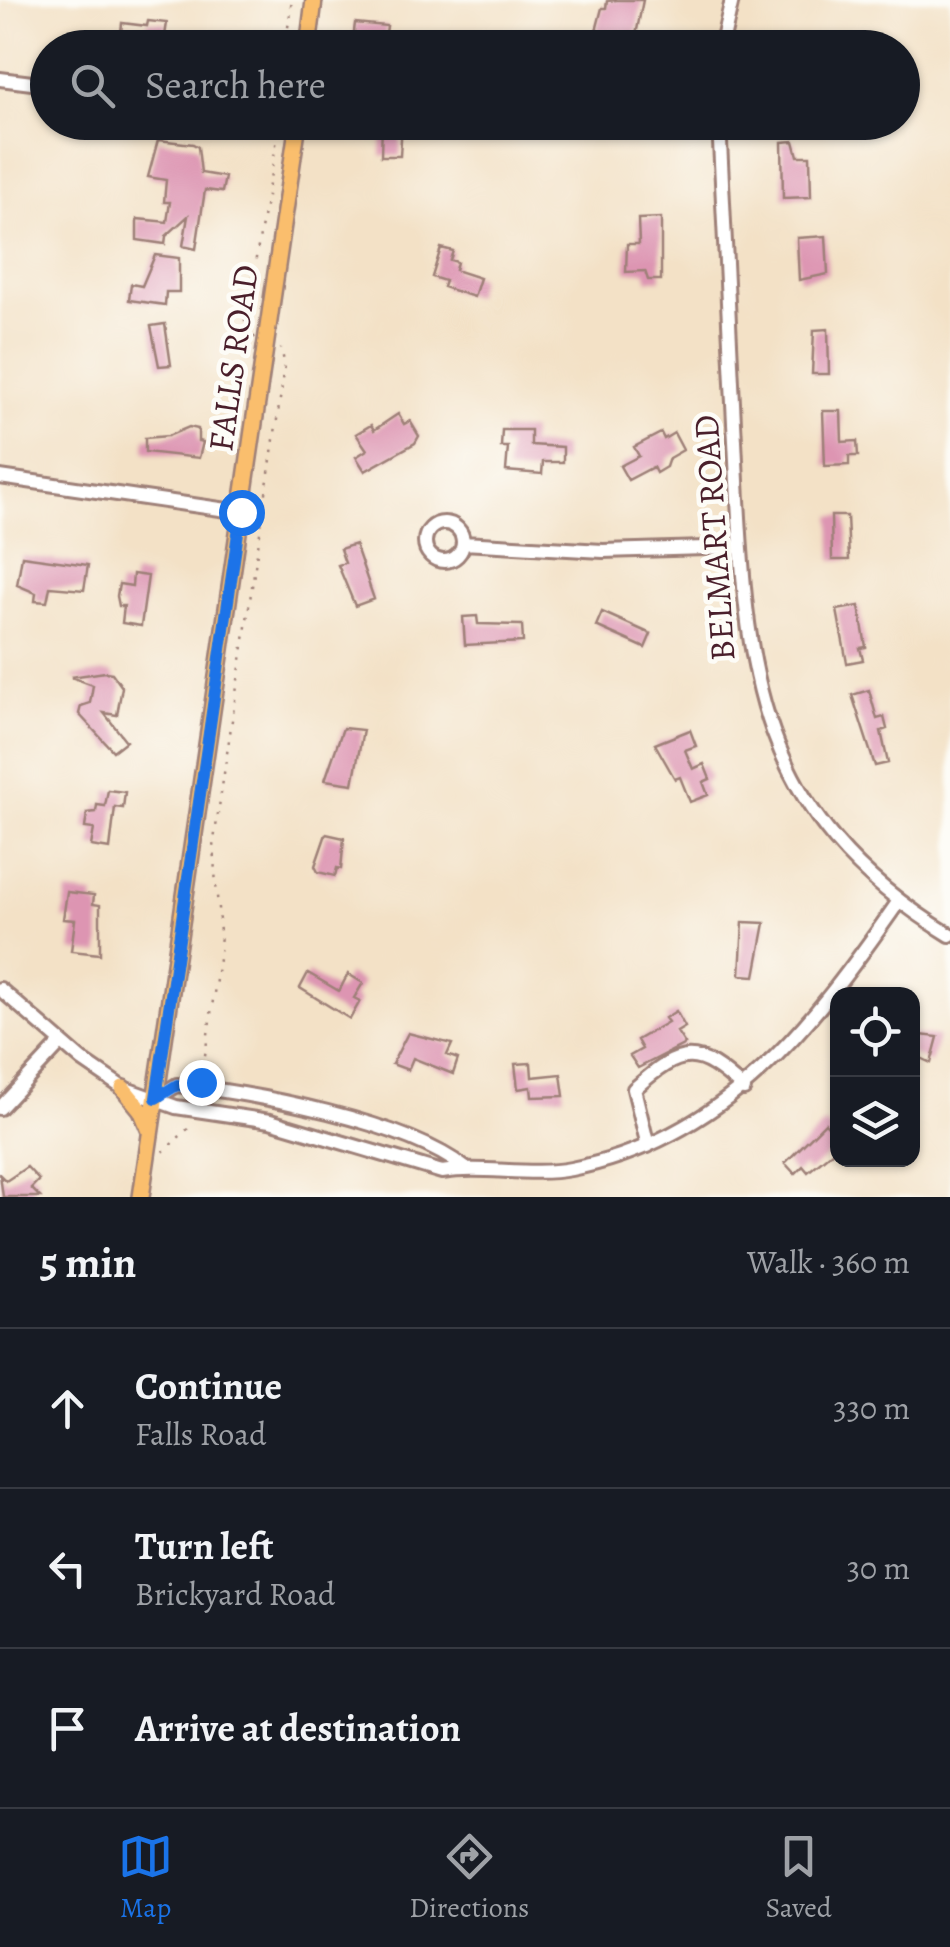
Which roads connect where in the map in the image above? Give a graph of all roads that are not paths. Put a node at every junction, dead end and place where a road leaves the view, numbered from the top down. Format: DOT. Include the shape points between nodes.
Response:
graph roads {
  1 [pos="314,0"];
  2 [pos="732,0"];
  3 [pos="310,30"];
  4 [pos="725,30"];
  5 [pos="0,79"];
  6 [pos="30,83"];
  7 [pos="295,140"];
  8 [pos="720,140"];
  9 [pos="0,477"];
  10 [pos="241,512"];
  11 [pos="463,543"];
  12 [pos="740,547"];
  13 [pos="899,901"];
  14 [pos="950,935"];
  15 [pos="0,988"];
  16 [pos="61,1043"];
  17 [pos="123,1088"];
  18 [pos="744,1089"];
  19 [pos="156,1098"];
  20 [pos="0,1108"];
  21 [pos="151,1132"];
  22 [pos="648,1146"];
  23 [pos="465,1168"];
  24 [pos="141,1197"];
  1 -- 3 [label="main road"];
  2 -- 4 [label="street"];
  5 -- 6 [label="street"];
  7 -- 10 [label="main road, FALLS ROAD"];
  8 -- 12 [label="street, BELMART ROAD"];
  9 -- 10 [label="street"];
  10 -- 19 [label="main road, FALLS ROAD"];
  11 -- 12 [label="street" via="602,552"];
  12 -- 13 [label="street, BELMART ROAD" via="750,657 778,748 830,834"];
  13 -- 14 [label="street, BELMART ROAD"];
  13 -- 18 [label="street" via="803,1027"];
  15 -- 16 [label="street"];
  16 -- 17 [label="street"];
  16 -- 20 [label="street"];
  17 -- 19 [label="street"];
  17 -- 21 [label="main road"];
  18 -- 22 [label="street"];
  18 -- 22 [label="street" via="715,1062 695,1055 660,1066 634,1089"];
  19 -- 21 [label="main road, FALLS ROAD"];
  19 -- 23 [label="street" via="270,1122 442,1172"];
  19 -- 23 [label="street" via="177,1085 357,1122 446,1153"];
  21 -- 24 [label="main road, FALLS ROAD"];
  22 -- 23 [label="street" via="566,1170"];
}
